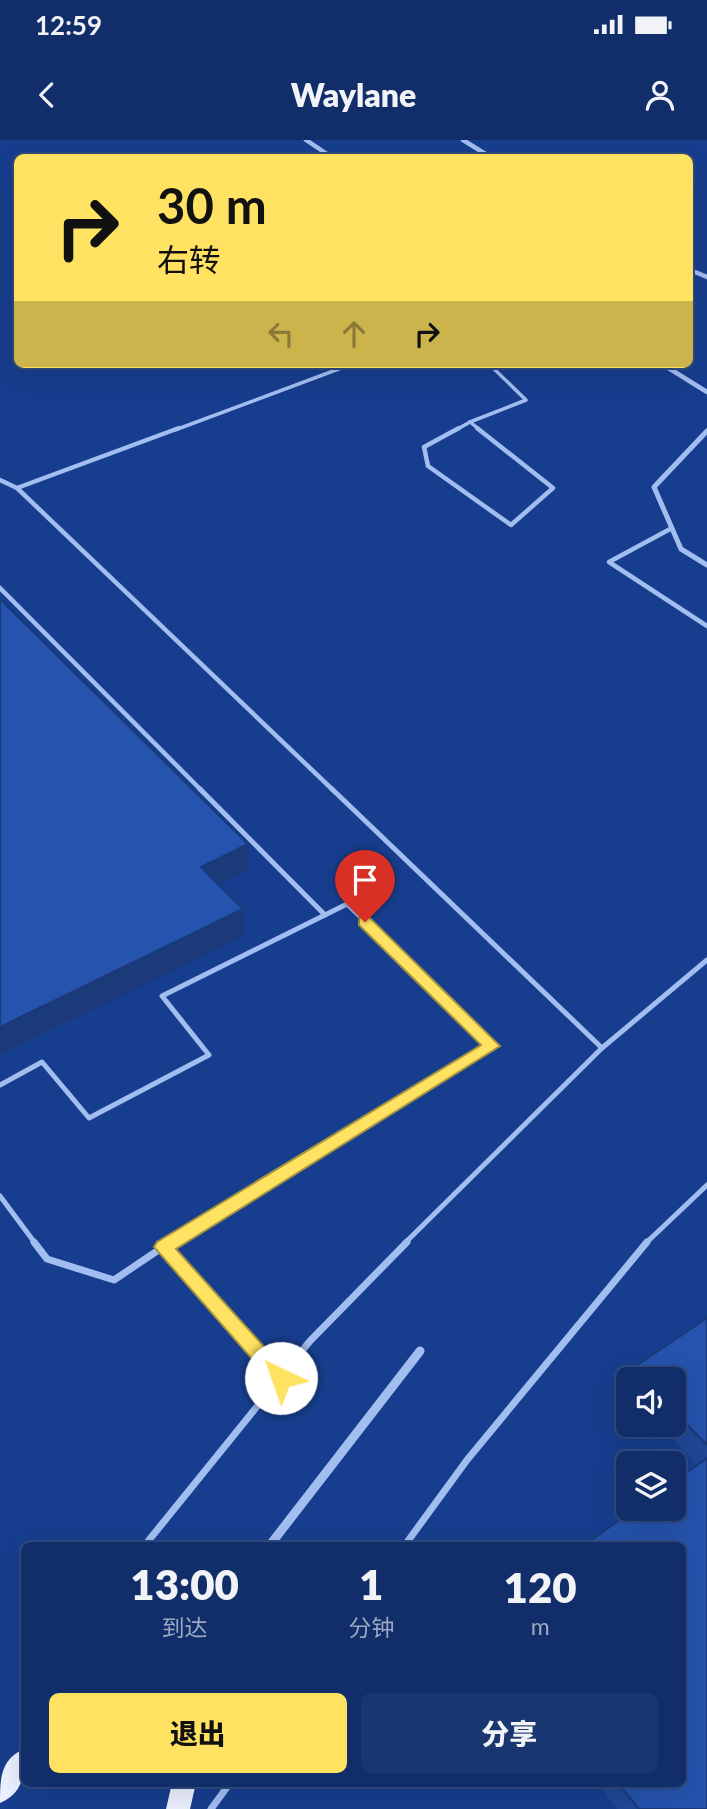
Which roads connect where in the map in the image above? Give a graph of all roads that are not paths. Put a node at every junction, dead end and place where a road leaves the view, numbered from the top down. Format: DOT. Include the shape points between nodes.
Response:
graph roads {
  1 [pos="306,140"];
  2 [pos="463,140"];
  3 [pos="327,154"];
  4 [pos="486,154"];
  5 [pos="341,368"];
  6 [pos="493,368"];
  7 [pos="668,368"];
  8 [pos="707,392"];
  9 [pos="470,422"];
  10 [pos="707,431"];
  11 [pos="0,480"];
  12 [pos="16,488"];
  13 [pos="671,528"];
  14 [pos="707,565"];
  15 [pos="0,588"];
  16 [pos="707,626"];
  17 [pos="324,915"];
  18 [pos="707,960"];
  19 [pos="602,1048"];
  20 [pos="0,1085"];
  21 [pos="707,1185"];
  22 [pos="0,1196"];
  23 [pos="163,1247"];
  24 [pos="420,1351"];
  25 [pos="281,1378"];
  26 [pos="147,1542"];
  27 [pos="272,1542"];
  28 [pos="407,1542"];
  29 [pos="21,1764"];
  30 [pos="183,1787"];
  31 [pos="227,1787"];
  32 [pos="0,1791"];
  33 [pos="178,1809"];
  34 [pos="211,1809"];
  1 -- 3 [label="street"];
  2 -- 4 [label="street"];
  5 -- 12 [label="lane"];
  6 -- 9 [label="lane" via="526,400"];
  7 -- 8 [label="street"];
  9 -- 9 [label="lane" via="424,447 428,466 511,525 553,488"];
  10 -- 13 [label="street" via="654,487"];
  11 -- 12 [label="lane"];
  12 -- 19 [label="lane"];
  13 -- 14 [label="street" via="681,549"];
  13 -- 16 [label="lane" via="609,562"];
  15 -- 17 [label="lane"];
  17 -- 20 [label="lane" via="162,996 209,1055 89,1118 42,1062"];
  17 -- 23 [label="lane" via="347,904 492,1046"];
  18 -- 19 [label="lane"];
  19 -- 25 [label="lane" via="310,1341"];
  21 -- 28 [label="lane" via="657,1230 467,1460"];
  22 -- 23 [label="lane" via="47,1259 114,1280"];
  23 -- 25 [label="lane"];
  24 -- 27 [label="street"];
  25 -- 26 [label="lane"];
  29 -- 32 [label="main road"];
  30 -- 33 [label="main road"];
  31 -- 34 [label="lane"];
}
